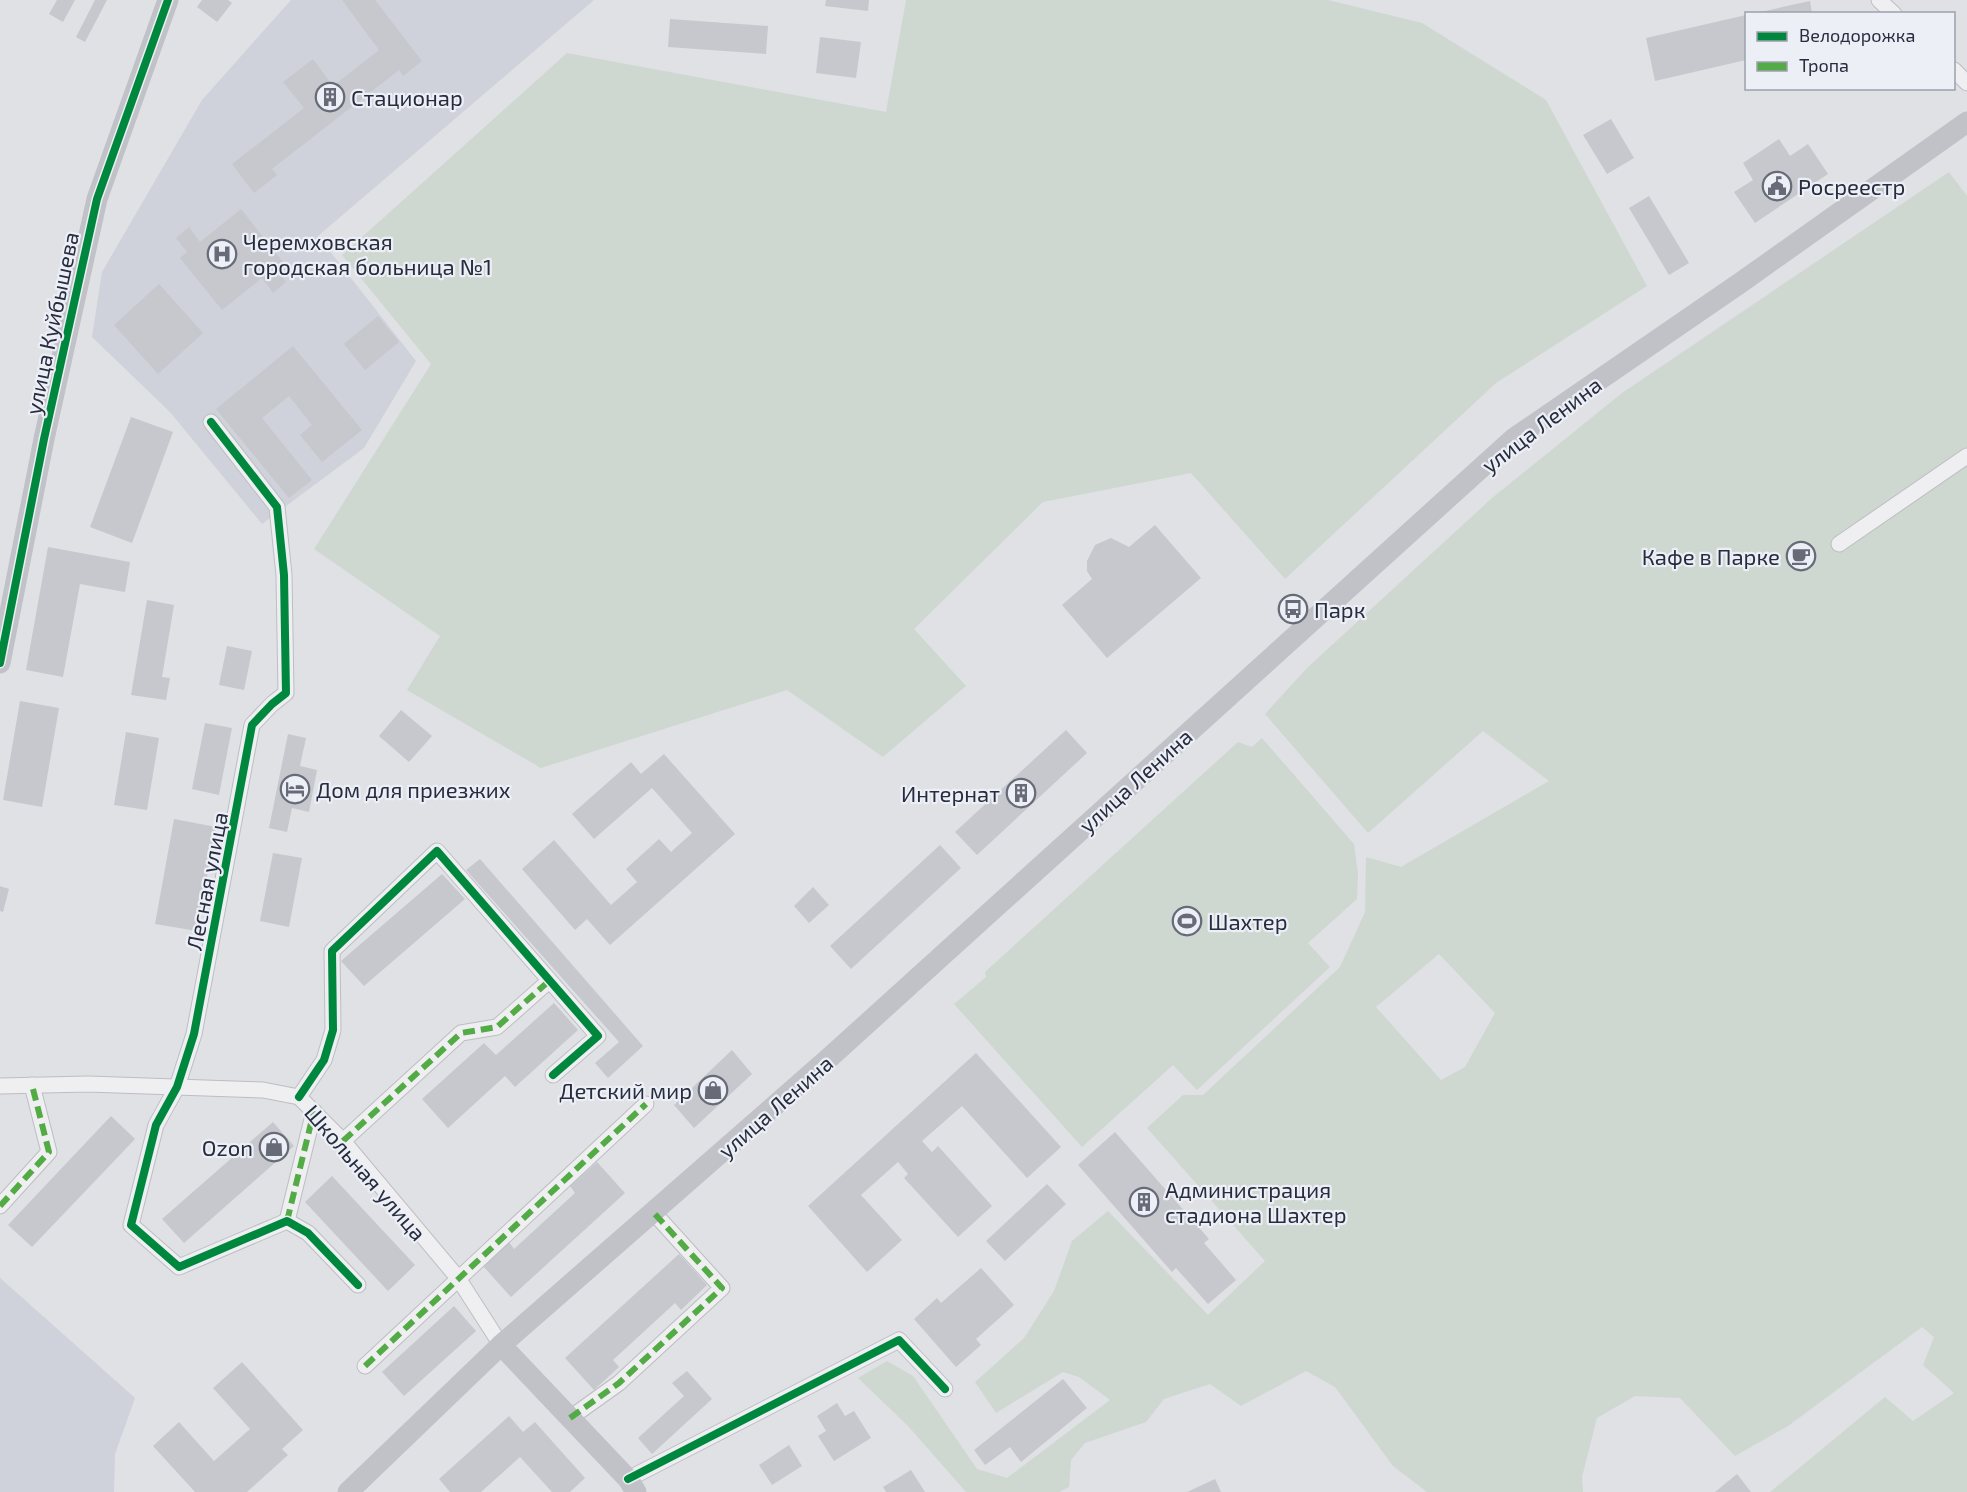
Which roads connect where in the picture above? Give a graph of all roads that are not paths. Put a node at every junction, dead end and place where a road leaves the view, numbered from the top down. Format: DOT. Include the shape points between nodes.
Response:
graph roads {
  1 [pos="168,0"];
  2 [pos="1879,0"];
  3 [pos="1892,12"];
  4 [pos="1955,72"];
  5 [pos="1967,83"];
  6 [pos="1967,123"];
  7 [pos="211,423"];
  8 [pos="1967,456"];
  9 [pos="1839,544"];
  10 [pos="0,663"];
  11 [pos="549,981"];
  12 [pos="553,1075"];
  13 [pos="32,1085"];
  14 [pos="0,1086"];
  15 [pos="177,1087"];
  16 [pos="299,1097"];
  17 [pos="646,1104"];
  18 [pos="314,1110"];
  19 [pos="343,1141"];
  20 [pos="0,1206"];
  21 [pos="654,1213"];
  22 [pos="287,1221"];
  23 [pos="458,1278"];
  24 [pos="358,1285"];
  25 [pos="501,1345"];
  26 [pos="364,1366"];
  27 [pos="945,1389"];
  28 [pos="570,1418"];
  29 [pos="632,1486"];
  30 [pos="348,1492"];
  1 -- 10 [label="main road, улица Куйбышева" via="97,199"];
  2 -- 3 [label="street"];
  4 -- 5 [label="street"];
  6 -- 21 [label="main road, улица Ленина" via="1513,440"];
  7 -- 15 [label="street, Лесная улица" via="277,507 284,576 286,693 252,725 196,1022"];
  8 -- 9 [label="street"];
  11 -- 12 [label="street" via="598,1036"];
  11 -- 16 [label="street" via="437,851 332,951 333,1030 324,1060"];
  11 -- 19 [label="street" via="497,1028 461,1033"];
  13 -- 14 [label="street, Школьная улица"];
  13 -- 15 [label="street, Школьная улица"];
  13 -- 20 [label="street" via="48,1152"];
  15 -- 16 [label="street, Школьная улица" via="264,1090"];
  15 -- 22 [label="street" via="156,1125 131,1225 178,1267"];
  16 -- 18 [label="street, Школьная улица"];
  17 -- 23 [label="street"];
  18 -- 19 [label="street, Школьная улица"];
  18 -- 22 [label="street"];
  19 -- 23 [label="street, Школьная улица"];
  21 -- 25 [label="main road, улица Ленина"];
  21 -- 28 [label="street" via="722,1288 619,1383"];
  22 -- 24 [label="street" via="308,1233"];
  23 -- 25 [label="street, Школьная улица"];
  23 -- 26 [label="street"];
  25 -- 28 [label="main road"];
  25 -- 30 [label="main road, улица Ленина"];
  27 -- 29 [label="street" via="899,1340"];
  28 -- 29 [label="main road"];
}
